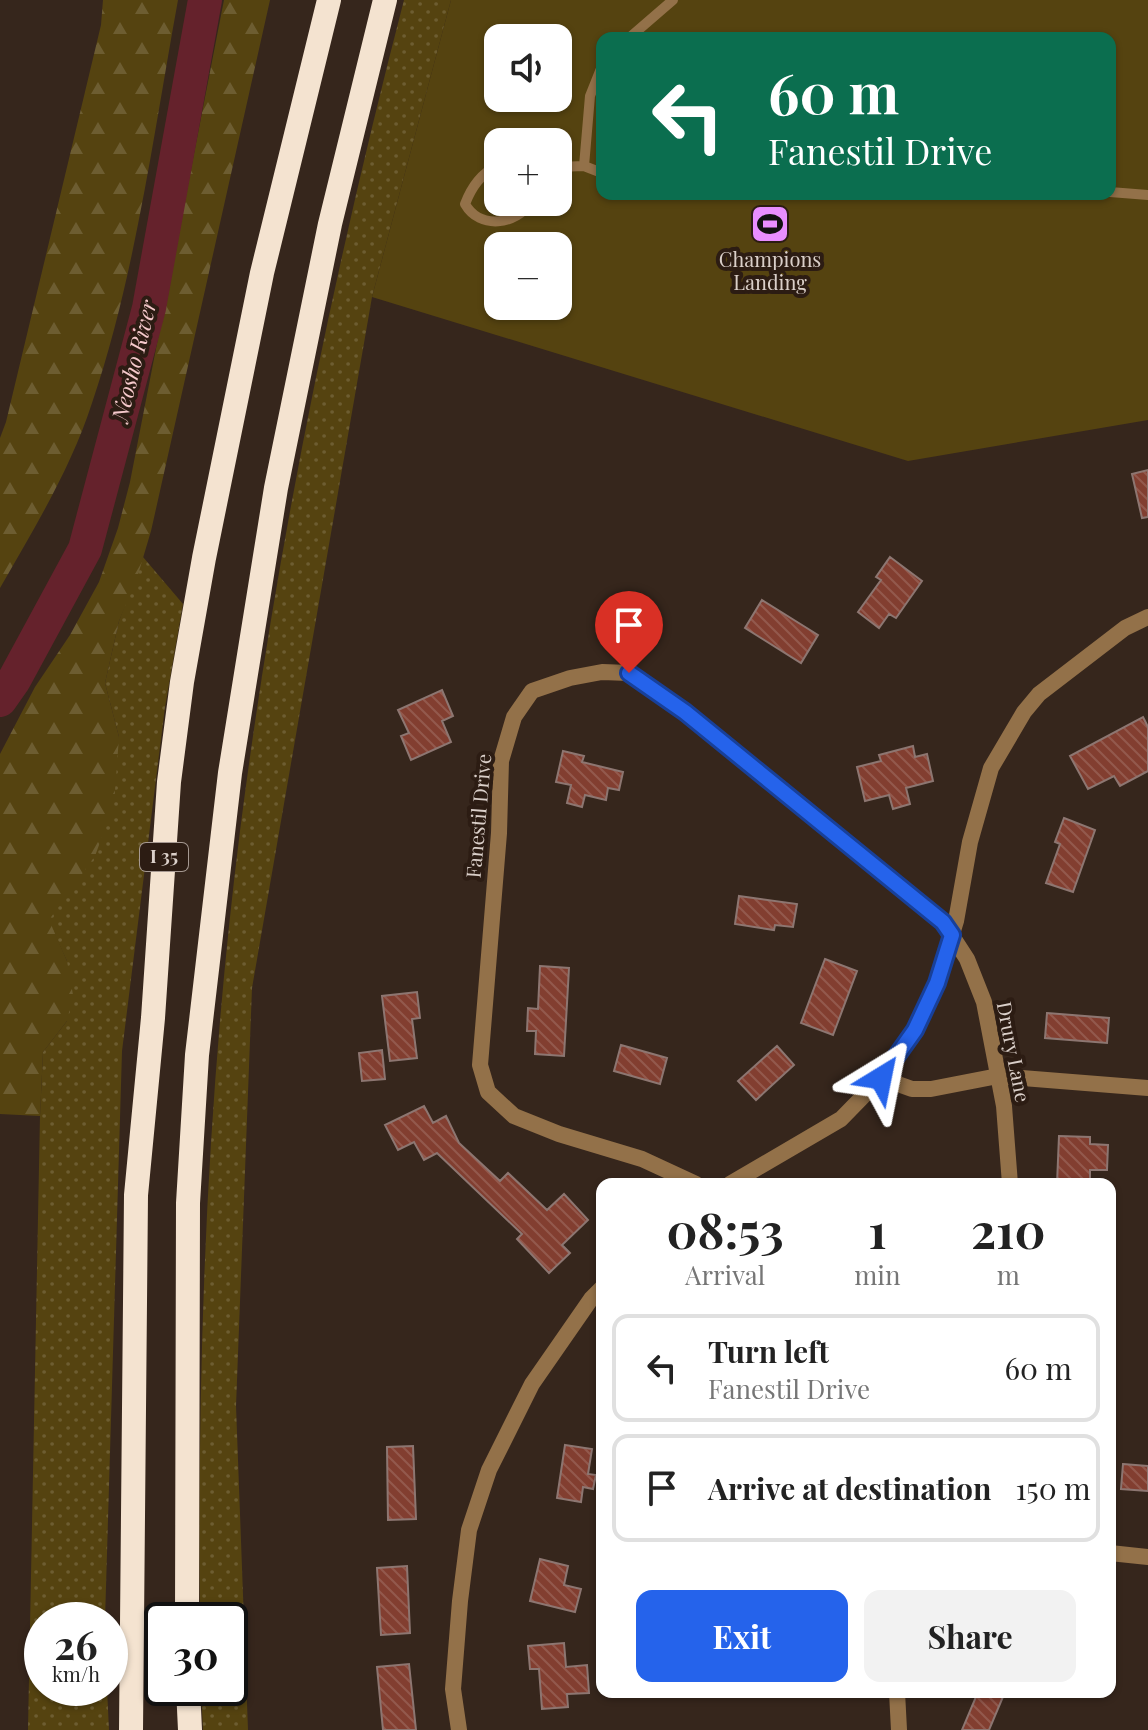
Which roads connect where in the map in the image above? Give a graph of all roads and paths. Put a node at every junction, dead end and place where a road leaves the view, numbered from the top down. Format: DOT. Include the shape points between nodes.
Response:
graph roads {
  1 [pos="329,0"];
  2 [pos="385,0"];
  3 [pos="673,0"];
  4 [pos="636,32"];
  5 [pos="596,81"];
  6 [pos="584,166"];
  7 [pos="572,167"];
  8 [pos="596,171"];
  9 [pos="484,173"];
  10 [pos="1116,192"];
  11 [pos="1148,195"];
  12 [pos="517,216"];
  13 [pos="1148,617"];
  14 [pos="952,935"];
  15 [pos="998,1076"];
  16 [pos="881,1078"];
  17 [pos="1148,1088"];
  18 [pos="683,1178"];
  19 [pos="740,1178"];
  20 [pos="1010,1178"];
  21 [pos="596,1294"];
  22 [pos="1116,1554"];
  23 [pos="1148,1557"];
  24 [pos="187,1602"];
  25 [pos="897,1698"];
  26 [pos="189,1706"];
  27 [pos="131,1730"];
  28 [pos="190,1730"];
  29 [pos="459,1730"];
  30 [pos="899,1730"];
  1 -- 27 [label="highway, I 35" via="262,273 184,667 169,782 136,1195"];
  2 -- 24 [label="highway" via="330,224 276,488 230,773 197,1055 188,1203"];
  3 -- 4 [label="lane"];
  5 -- 6 [label="lane"];
  6 -- 7 [label="lane"];
  6 -- 8 [label="lane"];
  9 -- 12 [label="lane" via="470,190 465,204 469,212 503,223"];
  10 -- 11 [label="lane"];
  13 -- 14 [label="street" via="1070,669 1024,712 991,768"];
  14 -- 15 [label="street, Drury Lane" via="984,1002"];
  14 -- 16 [label="street" via="915,1030"];
  14 -- 18 [label="street, Fanestil Drive" via="943,922 697,722 629,673 602,672 532,691 514,717 501,761 480,1065 488,1092 514,1116"];
  15 -- 16 [label="street" via="931,1089"];
  15 -- 17 [label="street"];
  15 -- 20 [label="street, Drury Lane"];
  16 -- 19 [label="street" via="841,1119"];
  21 -- 29 [label="street" via="532,1384 489,1470 469,1530 453,1689"];
  22 -- 23 [label="street"];
  25 -- 30 [label="street"];
  26 -- 28 [label="highway"];
}
